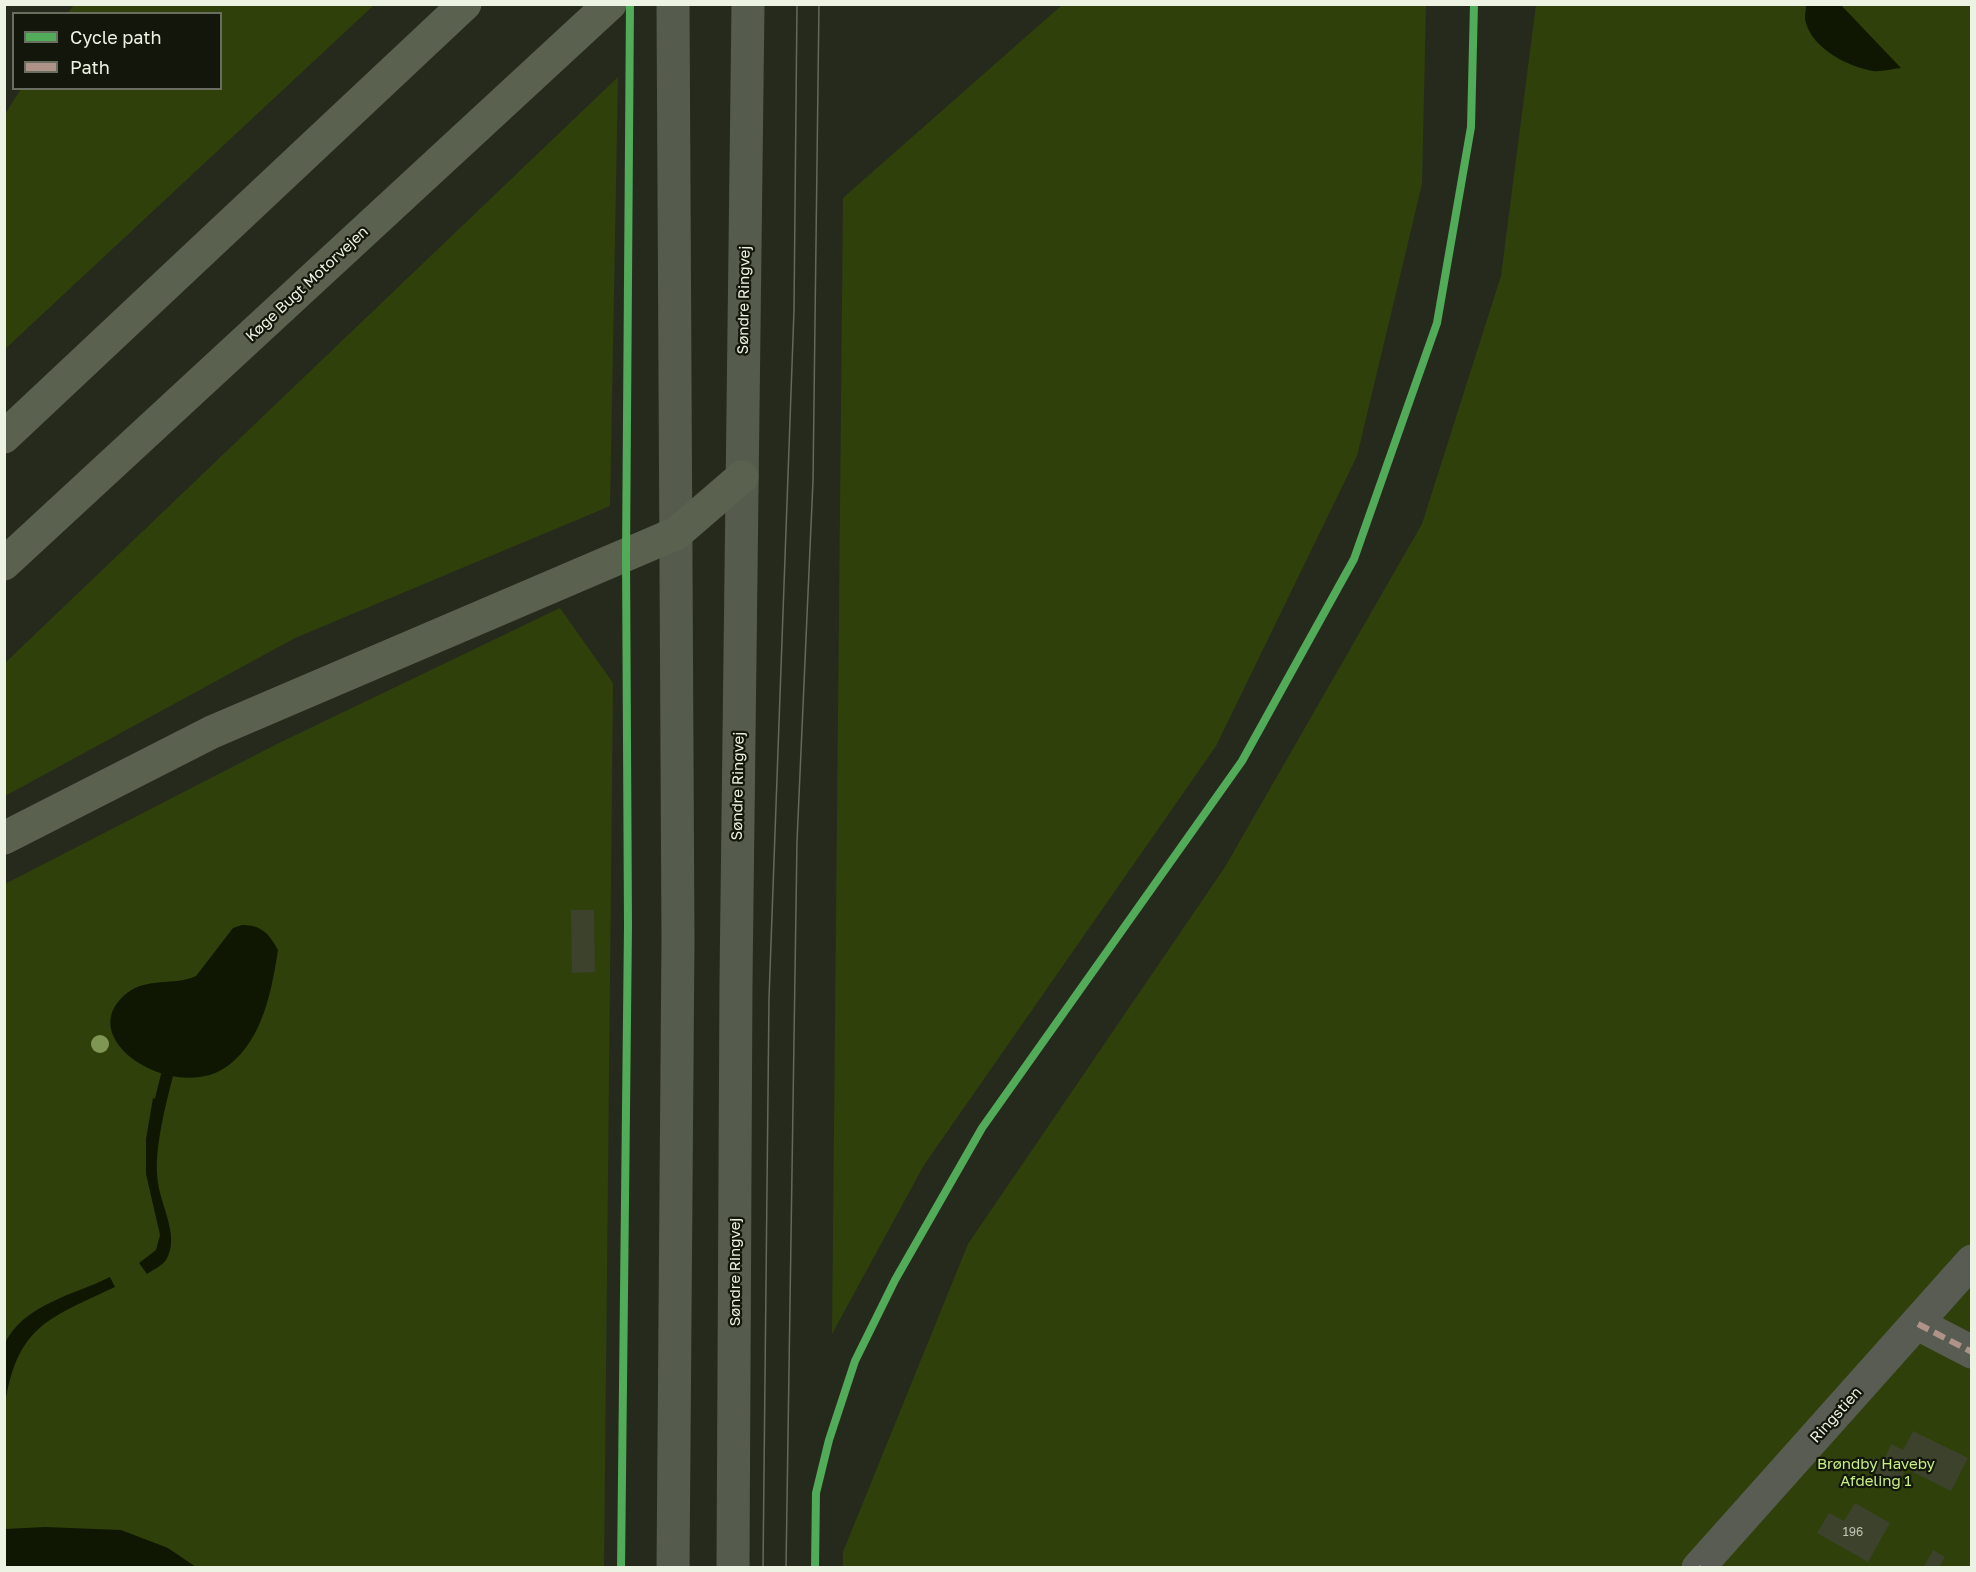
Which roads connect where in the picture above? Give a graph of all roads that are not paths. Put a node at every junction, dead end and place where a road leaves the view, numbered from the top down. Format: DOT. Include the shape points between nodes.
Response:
graph roads {
  1 [pos="465,4"];
  2 [pos="610,4"];
  3 [pos="673,4"];
  4 [pos="748,4"];
  5 [pos="4,437"];
  6 [pos="742,477"];
  7 [pos="677,533"];
  8 [pos="4,564"];
  9 [pos="4,838"];
  10 [pos="1971,1261"];
  11 [pos="1918,1324"];
  12 [pos="1971,1352"];
  13 [pos="1699,1567"];
  14 [pos="673,1568"];
  15 [pos="733,1568"];
  1 -- 5 [label="highway"];
  2 -- 8 [label="highway, Køge Bugt Motorvejen"];
  3 -- 7 [label="main road"];
  4 -- 6 [label="main road, Søndre Ringvej"];
  6 -- 7 [label="highway"];
  6 -- 15 [label="main road, Søndre Ringvej"];
  7 -- 9 [label="highway" via="212,732"];
  7 -- 14 [label="main road"];
  10 -- 11 [label="street, Ringstien"];
  11 -- 12 [label="street"];
  11 -- 13 [label="street, Ringstien"];
}
